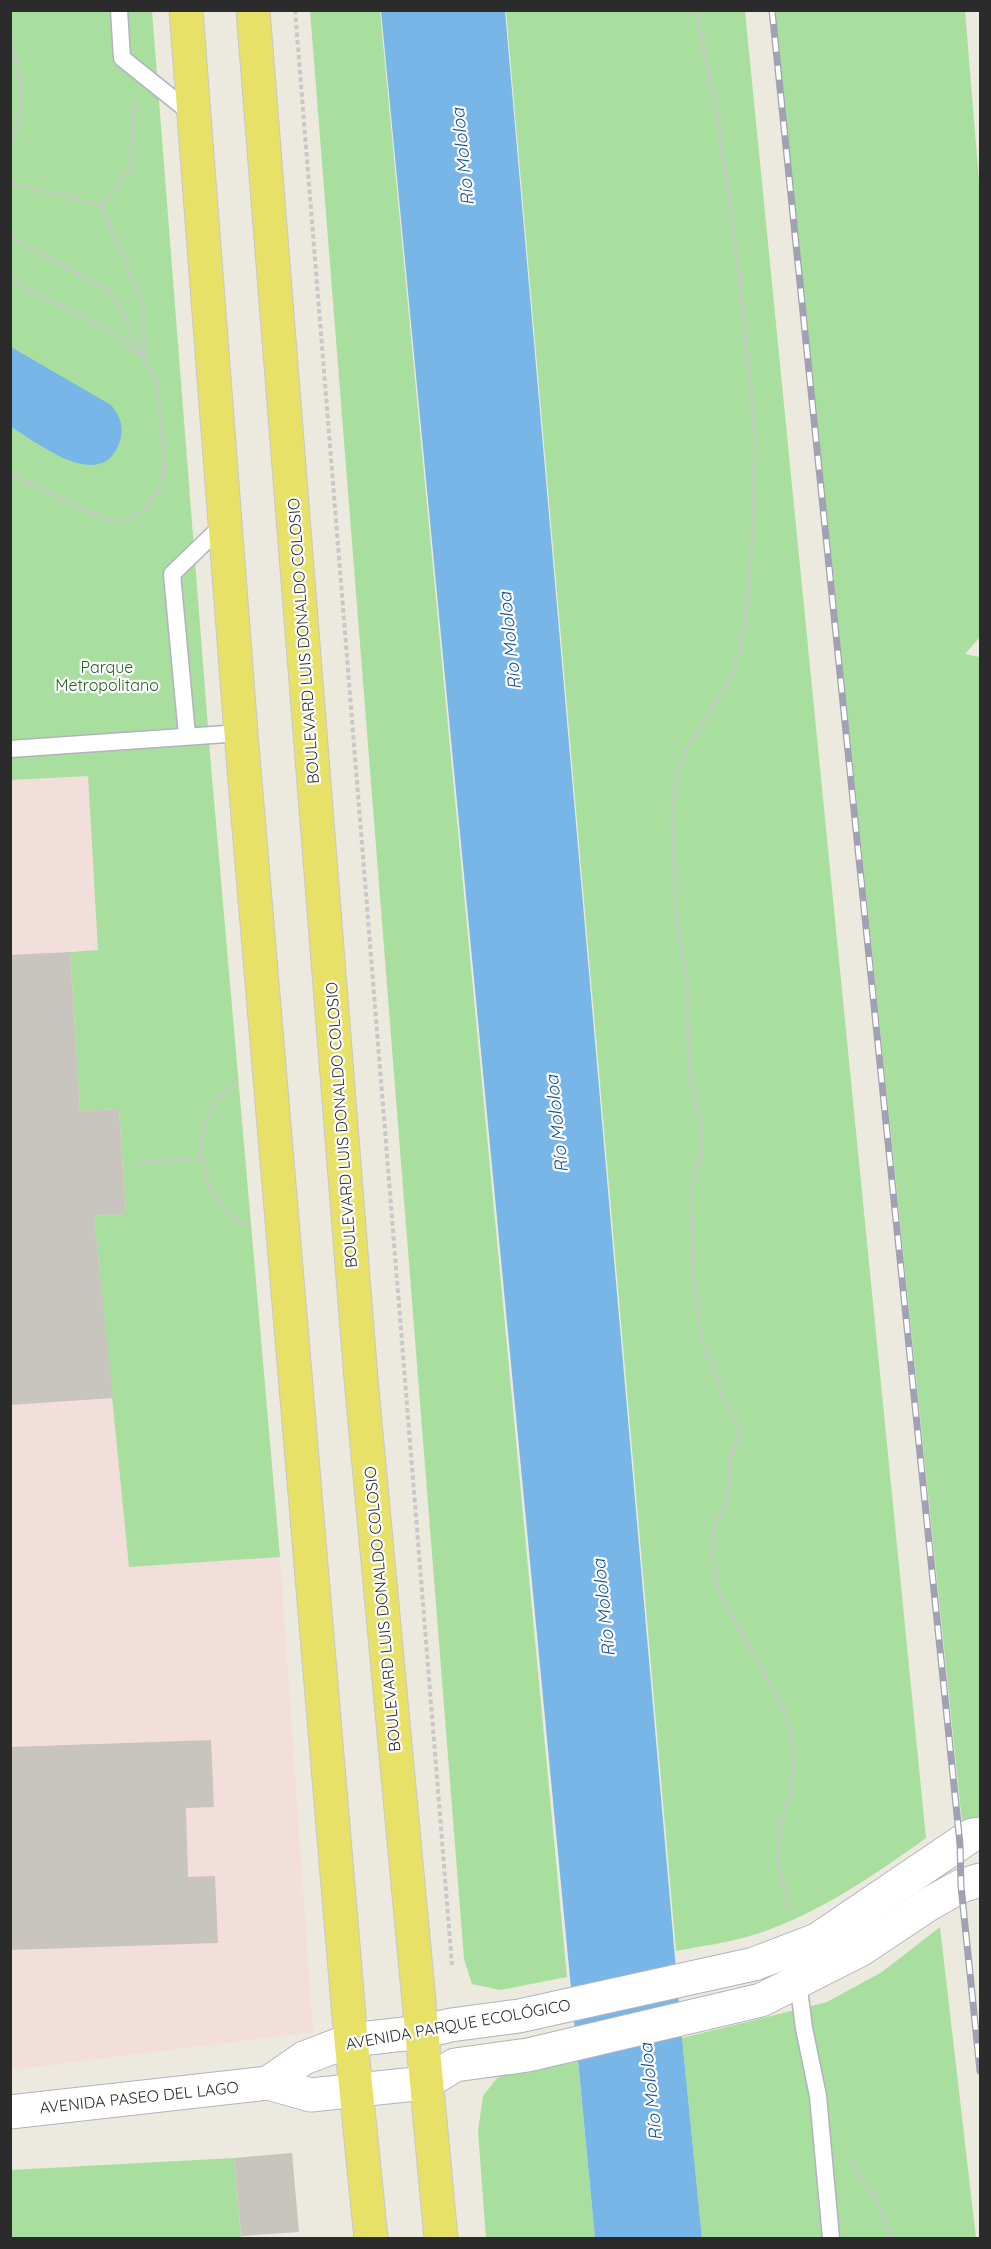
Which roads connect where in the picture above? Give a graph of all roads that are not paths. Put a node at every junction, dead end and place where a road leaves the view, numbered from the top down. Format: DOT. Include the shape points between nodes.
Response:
graph roads {
  1 [pos="119,10"];
  2 [pos="186,10"];
  3 [pos="253,10"];
  4 [pos="194,115"];
  5 [pos="226,522"];
  6 [pos="241,733"];
  7 [pos="187,735"];
  8 [pos="10,749"];
  9 [pos="981,1834"];
  10 [pos="981,1880"];
  11 [pos="795,1984"];
  12 [pos="422,2032"];
  13 [pos="351,2040"];
  14 [pos="268,2083"];
  15 [pos="425,2083"];
  16 [pos="356,2089"];
  17 [pos="10,2112"];
  18 [pos="371,2238"];
  19 [pos="441,2238"];
  20 [pos="831,2238"];
  1 -- 4 [label="lane" via="122,58"];
  2 -- 4 [label="main road"];
  3 -- 12 [label="main road, BOULEVARD LUIS DONALDO COLOSIO" via="361,1379"];
  4 -- 5 [label="main road"];
  5 -- 6 [label="main road"];
  5 -- 7 [label="lane" via="172,574"];
  6 -- 7 [label="lane"];
  6 -- 13 [label="main road"];
  7 -- 8 [label="lane"];
  9 -- 12 [label="street, AVENIDA PARQUE ECOLÓGICO" via="972,1835 817,1940 754,1964 519,2016"];
  10 -- 11 [label="street" via="961,1886 860,1950"];
  11 -- 15 [label="street" via="761,2000 528,2055 455,2065"];
  11 -- 20 [label="lane" via="818,2096"];
  12 -- 13 [label="street, AVENIDA PARQUE ECOLÓGICO"];
  12 -- 15 [label="main road, BOULEVARD LUIS DONALDO COLOSIO"];
  13 -- 14 [label="street, AVENIDA PARQUE ECOLÓGICO" via="304,2058"];
  13 -- 16 [label="main road"];
  14 -- 16 [label="street" via="311,2095"];
  14 -- 17 [label="street, AVENIDA PASEO DEL LAGO"];
  15 -- 16 [label="street"];
  15 -- 19 [label="main road, BOULEVARD LUIS DONALDO COLOSIO"];
  16 -- 18 [label="main road"];
}
